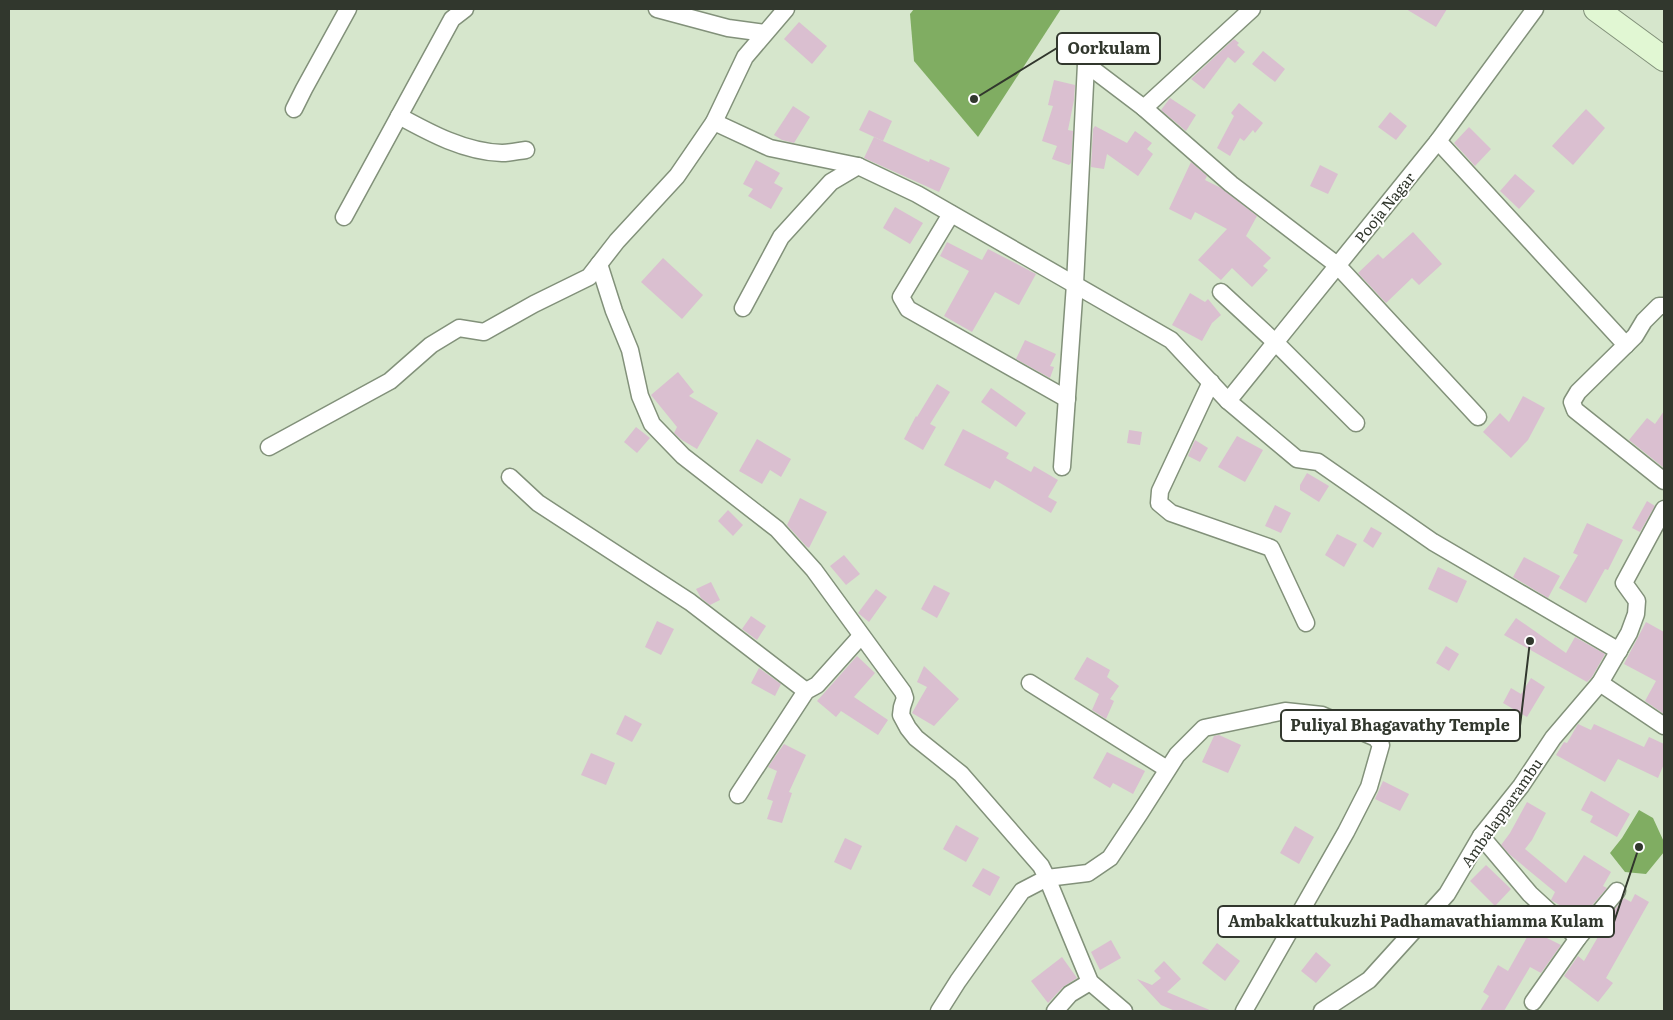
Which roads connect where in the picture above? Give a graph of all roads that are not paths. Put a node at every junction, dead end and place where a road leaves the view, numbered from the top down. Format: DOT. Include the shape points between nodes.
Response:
graph roads {
  1 [pos="348,9"];
  2 [pos="465,9"];
  3 [pos="657,9"];
  4 [pos="786,9"];
  5 [pos="1252,9"];
  6 [pos="1535,9"];
  7 [pos="1596,9"];
  8 [pos="765,33"];
  9 [pos="1086,43"];
  10 [pos="1664,59"];
  11 [pos="1086,64"];
  12 [pos="1144,108"];
  13 [pos="294,109"];
  14 [pos="399,116"];
  15 [pos="714,122"];
  16 [pos="1438,141"];
  17 [pos="526,150"];
  18 [pos="858,166"];
  19 [pos="951,214"];
  20 [pos="344,217"];
  21 [pos="599,264"];
  22 [pos="1337,265"];
  23 [pos="1075,284"];
  24 [pos="1221,292"];
  25 [pos="1664,306"];
  26 [pos="743,308"];
  27 [pos="1275,342"];
  28 [pos="1626,344"];
  29 [pos="1211,382"];
  30 [pos="1067,399"];
  31 [pos="1228,401"];
  32 [pos="1478,417"];
  33 [pos="1356,423"];
  34 [pos="269,446"];
  35 [pos="1062,467"];
  36 [pos="510,477"];
  37 [pos="1664,480"];
  38 [pos="1664,509"];
  39 [pos="1306,623"];
  40 [pos="861,636"];
  41 [pos="1619,651"];
  42 [pos="1030,683"];
  43 [pos="1600,683"];
  44 [pos="806,691"];
  45 [pos="1664,726"];
  46 [pos="1167,770"];
  47 [pos="738,795"];
  48 [pos="1481,836"];
  49 [pos="1047,878"];
  50 [pos="1617,891"];
  51 [pos="1578,938"];
  52 [pos="1090,982"];
  53 [pos="1533,1002"];
  54 [pos="939,1011"];
  55 [pos="1055,1011"];
  56 [pos="1124,1011"];
  57 [pos="1244,1011"];
  58 [pos="1322,1011"];
  1 -- 13 [label="street"];
  2 -- 14 [label="street" via="452,19"];
  3 -- 8 [label="street" via="728,28"];
  4 -- 8 [label="street"];
  5 -- 12 [label="street"];
  6 -- 16 [label="street, Pooja Nagar"];
  7 -- 10 [label="street"];
  8 -- 15 [label="street" via="745,57"];
  9 -- 11 [label="street"];
  11 -- 12 [label="street"];
  11 -- 23 [label="street"];
  12 -- 22 [label="street" via="1231,184"];
  14 -- 17 [label="street" via="438,137 475,148 503,153"];
  14 -- 20 [label="street"];
  15 -- 18 [label="street" via="770,148"];
  15 -- 21 [label="street" via="677,176"];
  16 -- 22 [label="street, Pooja Nagar"];
  16 -- 28 [label="street"];
  18 -- 19 [label="street"];
  18 -- 26 [label="street" via="831,182 781,237"];
  19 -- 23 [label="street"];
  19 -- 30 [label="street" via="901,297 908,309"];
  21 -- 34 [label="street" via="589,277 484,332 459,328 431,345 390,381"];
  21 -- 40 [label="street" via="630,350 640,396 652,424 683,456 777,529 814,570"];
  22 -- 27 [label="street, Pooja Nagar"];
  22 -- 32 [label="street"];
  23 -- 29 [label="street" via="1172,340"];
  23 -- 30 [label="street"];
  24 -- 27 [label="street"];
  25 -- 28 [label="street" via="1659,306"];
  27 -- 31 [label="street, Pooja Nagar"];
  27 -- 33 [label="street"];
  28 -- 37 [label="street" via="1572,402 1575,410"];
  29 -- 31 [label="street"];
  29 -- 39 [label="street" via="1160,491 1159,504 1171,513 1271,548"];
  30 -- 35 [label="street"];
  31 -- 41 [label="street" via="1297,459 1318,462 1434,542"];
  36 -- 44 [label="street" via="538,503 690,602"];
  38 -- 41 [label="street, Ambalapparambu" via="1624,583 1637,601 1636,614"];
  40 -- 44 [label="street" via="817,685"];
  40 -- 49 [label="street" via="903,692 901,715 908,728 961,774 1041,866"];
  41 -- 43 [label="street, Ambalapparambu"];
  42 -- 46 [label="street"];
  43 -- 45 [label="street"];
  43 -- 48 [label="street, Ambalapparambu" via="1553,738 1521,786"];
  44 -- 47 [label="street"];
  46 -- 49 [label="street" via="1110,858 1088,873"];
  46 -- 57 [label="street" via="1176,755 1204,728 1285,711 1322,715 1376,738 1381,745 1369,787 1350,824"];
  48 -- 51 [label="street" via="1530,894"];
  48 -- 58 [label="street, Ambalapparambu" via="1447,894 1370,980"];
  49 -- 52 [label="street"];
  49 -- 54 [label="street" via="1022,892"];
  50 -- 51 [label="street"];
  51 -- 53 [label="street"];
  52 -- 55 [label="street" via="1070,994"];
  52 -- 56 [label="street"];
}
